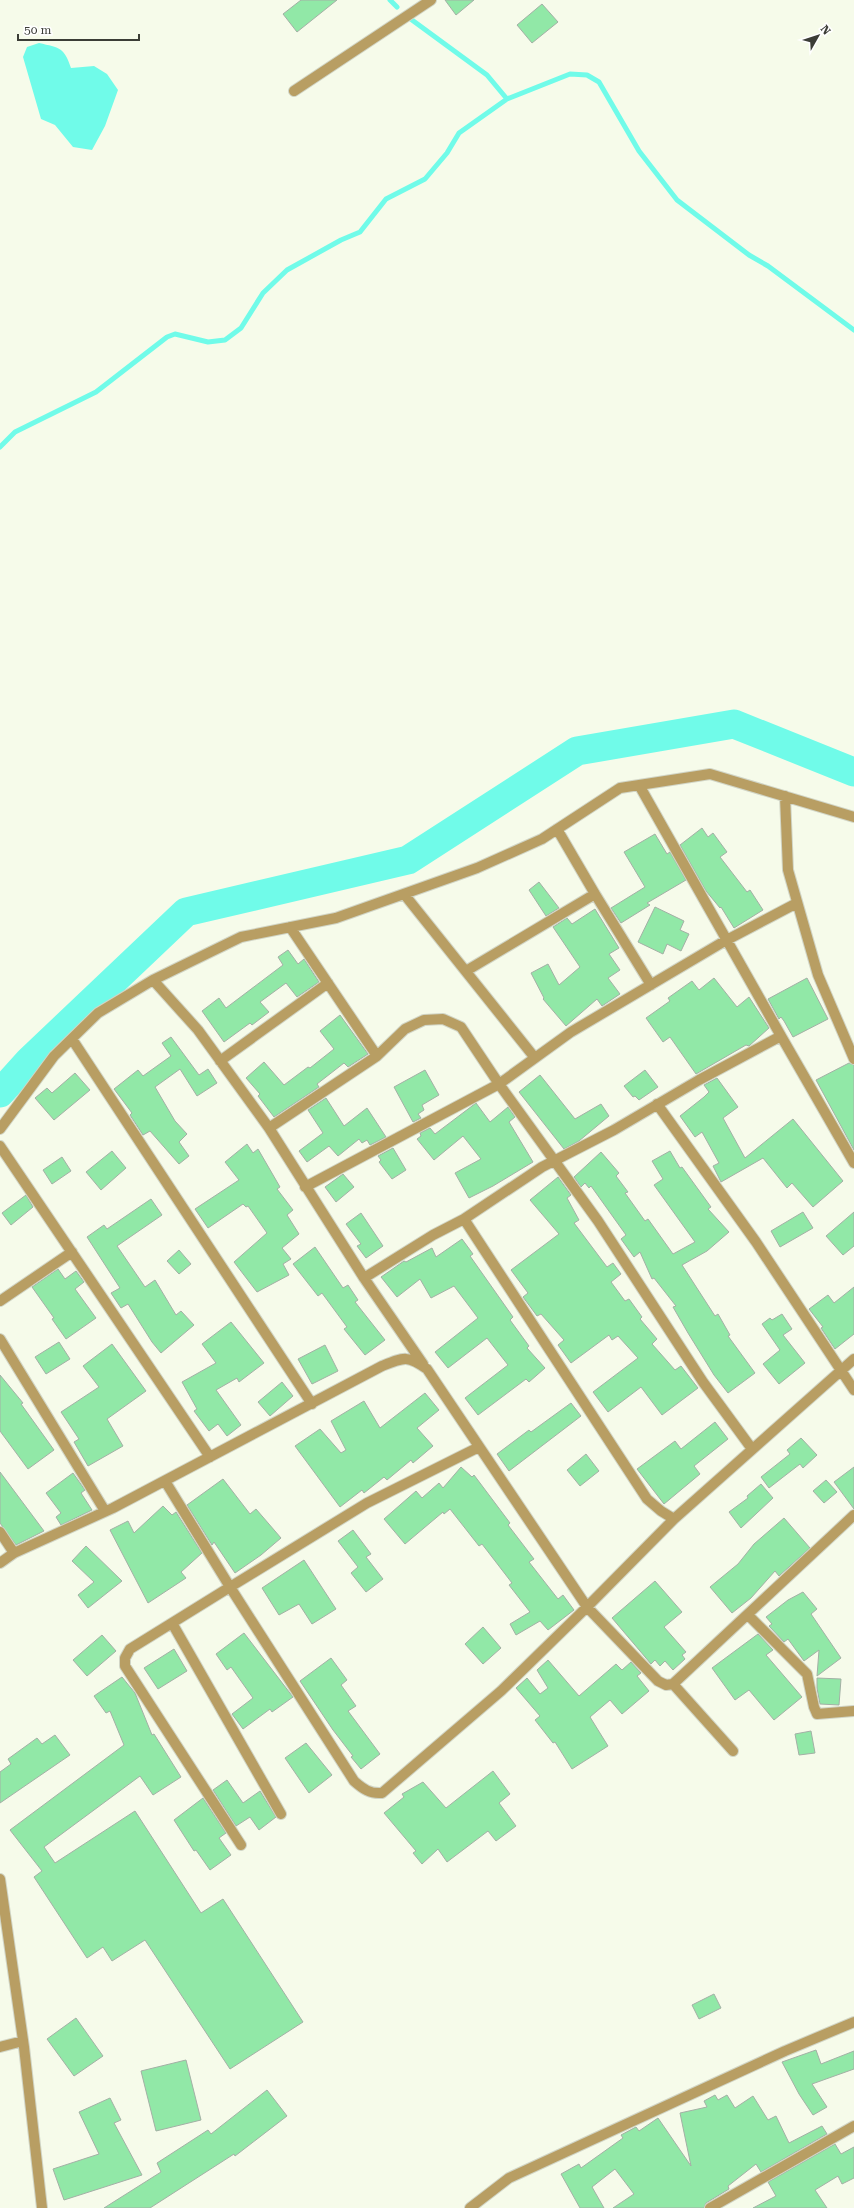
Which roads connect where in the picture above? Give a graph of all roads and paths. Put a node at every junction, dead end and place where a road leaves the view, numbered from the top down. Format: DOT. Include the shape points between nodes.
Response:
graph roads {
  1 [pos="430,0"];
  2 [pos="294,91"];
  3 [pos="639,785"];
  4 [pos="785,796"];
  5 [pos="854,817"];
  6 [pos="557,829"];
  7 [pos="404,894"];
  8 [pos="595,894"];
  9 [pos="797,902"];
  10 [pos="290,927"];
  11 [pos="728,939"];
  12 [pos="466,971"];
  13 [pos="153,980"];
  14 [pos="328,983"];
  15 [pos="651,985"];
  16 [pos="781,1036"];
  17 [pos="72,1039"];
  18 [pos="378,1056"];
  19 [pos="535,1058"];
  20 [pos="854,1060"];
  21 [pos="220,1061"];
  22 [pos="498,1084"];
  23 [pos="657,1104"];
  24 [pos="269,1128"];
  25 [pos="0,1129"];
  26 [pos="0,1146"];
  27 [pos="554,1161"];
  28 [pos="854,1163"];
  29 [pos="305,1187"];
  30 [pos="464,1220"];
  31 [pos="72,1252"];
  32 [pos="364,1278"];
  33 [pos="0,1301"];
  34 [pos="0,1339"];
  35 [pos="854,1359"];
  36 [pos="427,1369"];
  37 [pos="841,1370"];
  38 [pos="854,1390"];
  39 [pos="312,1404"];
  40 [pos="479,1446"];
  41 [pos="752,1450"];
  42 [pos="210,1457"];
  43 [pos="165,1481"];
  44 [pos="105,1511"];
  45 [pos="854,1515"];
  46 [pos="674,1519"];
  47 [pos="0,1532"];
  48 [pos="14,1553"];
  49 [pos="0,1563"];
  50 [pos="230,1587"];
  51 [pos="587,1607"];
  52 [pos="748,1615"];
  53 [pos="172,1623"];
  54 [pos="673,1684"];
  55 [pos="854,1711"];
  56 [pos="733,1751"];
  57 [pos="281,1814"];
  58 [pos="241,1845"];
  59 [pos="0,1879"];
  60 [pos="854,2022"];
  61 [pos="23,2041"];
  62 [pos="0,2047"];
  63 [pos="854,2126"];
  64 [pos="42,2208"];
  65 [pos="470,2208"];
  66 [pos="710,2208"];
  1 -- 2 [label="street"];
  3 -- 4 [label="street" via="710,774"];
  3 -- 6 [label="street" via="620,788"];
  3 -- 11 [label="street"];
  4 -- 5 [label="street"];
  4 -- 9 [label="street" via="788,870"];
  6 -- 7 [label="street" via="477,868"];
  6 -- 8 [label="street"];
  7 -- 10 [label="street" via="336,918"];
  7 -- 12 [label="street"];
  8 -- 12 [label="street"];
  8 -- 15 [label="street"];
  9 -- 11 [label="street"];
  9 -- 20 [label="street" via="818,975"];
  10 -- 13 [label="street" via="240,938"];
  10 -- 14 [label="street"];
  11 -- 15 [label="street"];
  11 -- 16 [label="street"];
  12 -- 19 [label="street"];
  13 -- 17 [label="street" via="98,1013"];
  13 -- 21 [label="street" via="198,1030"];
  14 -- 18 [label="street"];
  14 -- 21 [label="street"];
  15 -- 19 [label="street" via="571,1032"];
  16 -- 23 [label="street"];
  16 -- 28 [label="street"];
  17 -- 25 [label="street" via="54,1056"];
  17 -- 39 [label="street"];
  18 -- 22 [label="street" via="405,1029 424,1020 443,1019 461,1027"];
  18 -- 24 [label="street"];
  19 -- 22 [label="street"];
  21 -- 24 [label="street"];
  22 -- 27 [label="street"];
  22 -- 29 [label="street"];
  23 -- 27 [label="street"];
  23 -- 37 [label="street" via="756,1242"];
  24 -- 29 [label="street"];
  26 -- 31 [label="street"];
  27 -- 30 [label="street"];
  27 -- 41 [label="street" via="598,1221 703,1382"];
  29 -- 32 [label="street"];
  30 -- 32 [label="street" via="433,1235"];
  30 -- 46 [label="street" via="647,1499"];
  31 -- 33 [label="street"];
  31 -- 42 [label="street"];
  32 -- 36 [label="street"];
  34 -- 44 [label="street"];
  35 -- 37 [label="street"];
  36 -- 39 [label="street" via="414,1359 399,1359"];
  36 -- 40 [label="street"];
  37 -- 38 [label="street"];
  37 -- 41 [label="street"];
  39 -- 42 [label="street"];
  40 -- 50 [label="street" via="367,1503"];
  40 -- 51 [label="street"];
  41 -- 46 [label="street"];
  42 -- 43 [label="street"];
  43 -- 44 [label="street"];
  43 -- 50 [label="street"];
  44 -- 48 [label="street"];
  45 -- 52 [label="street"];
  46 -- 51 [label="street"];
  47 -- 48 [label="street"];
  48 -- 49 [label="street"];
  50 -- 51 [label="street" via="354,1781 364,1790 374,1794 382,1793 501,1691"];
  50 -- 53 [label="street"];
  51 -- 54 [label="street" via="658,1681 666,1685"];
  52 -- 54 [label="street"];
  52 -- 55 [label="street" via="807,1674 817,1714"];
  53 -- 57 [label="street"];
  53 -- 58 [label="street" via="130,1649 125,1658 125,1666"];
  54 -- 56 [label="street"];
  59 -- 61 [label="street"];
  60 -- 65 [label="street" via="508,2178"];
  61 -- 62 [label="street"];
  61 -- 64 [label="street"];
  63 -- 66 [label="street"];
}
